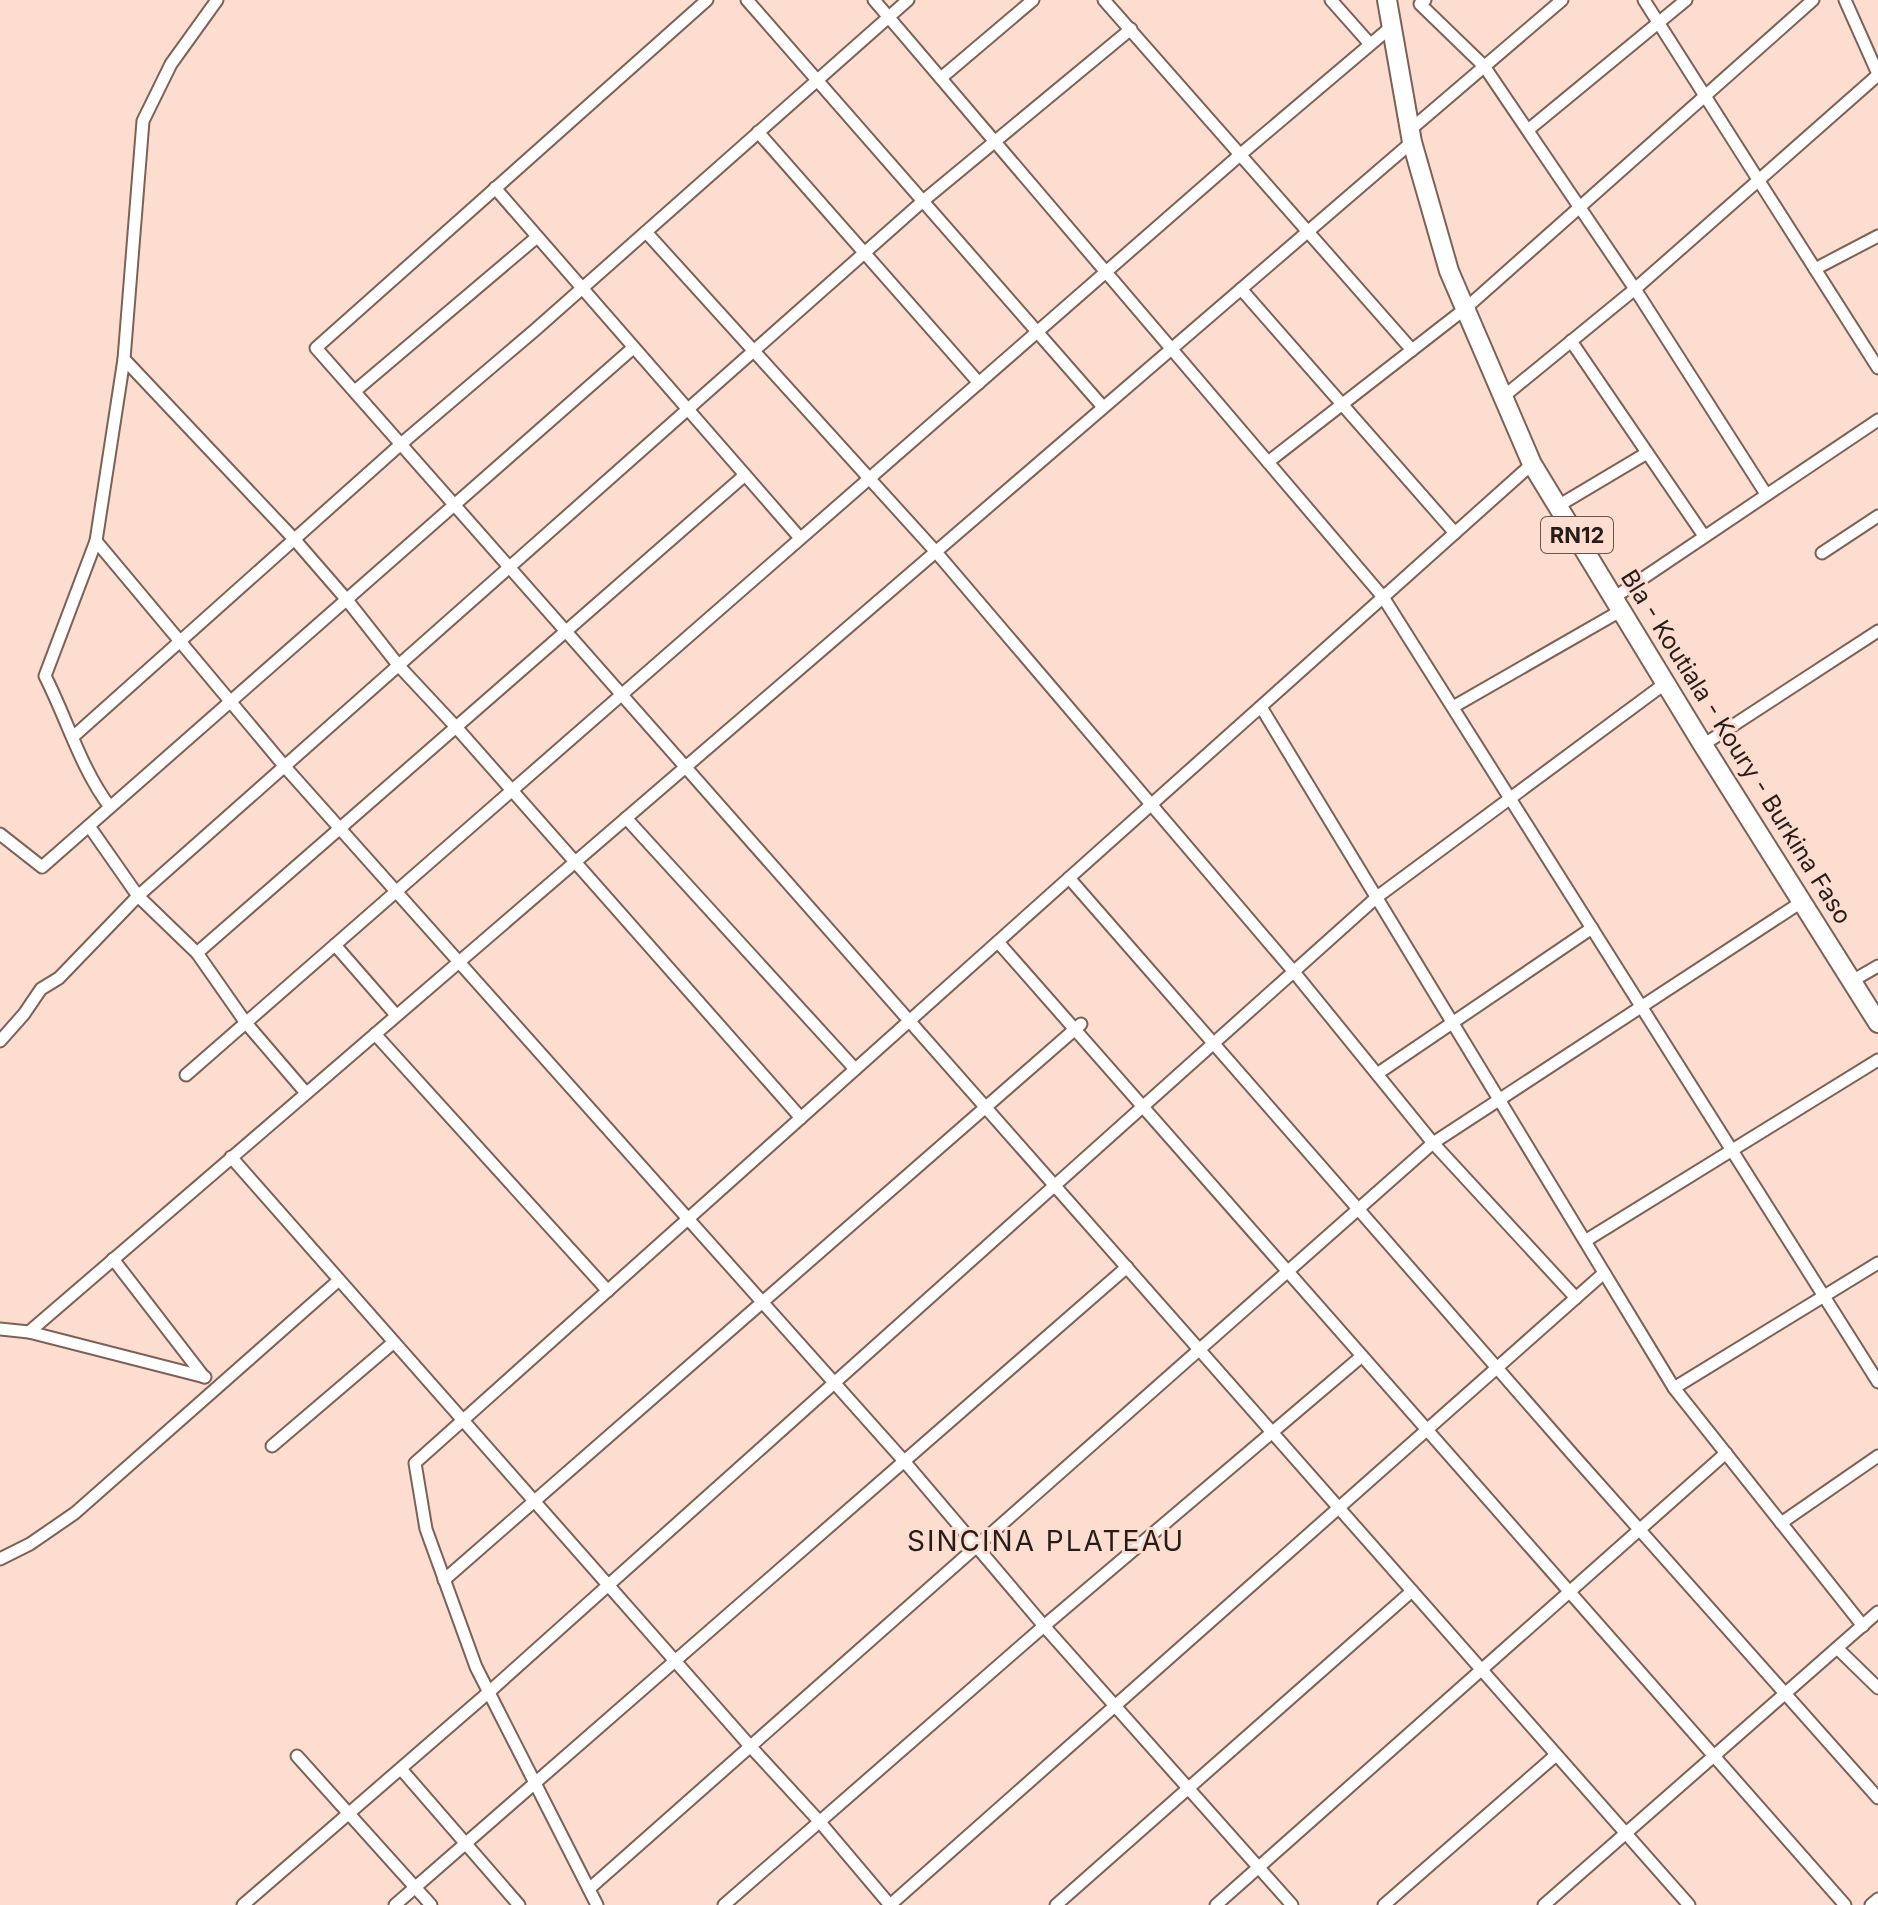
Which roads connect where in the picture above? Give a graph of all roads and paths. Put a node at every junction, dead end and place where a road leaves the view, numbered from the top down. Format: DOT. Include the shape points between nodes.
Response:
graph roads {
  1 [pos="217,0"];
  2 [pos="707,0"];
  3 [pos="747,0"];
  4 [pos="874,0"];
  5 [pos="908,0"];
  6 [pos="1033,0"];
  7 [pos="1104,0"];
  8 [pos="1331,0"];
  9 [pos="1387,0"];
  10 [pos="1425,0"];
  11 [pos="1562,0"];
  12 [pos="1644,0"];
  13 [pos="1686,0"];
  14 [pos="1813,0"];
  15 [pos="1845,0"];
  16 [pos="889,17"];
  17 [pos="1658,23"];
  18 [pos="1391,27"];
  19 [pos="1131,29"];
  20 [pos="1370,44"];
  21 [pos="1484,66"];
  22 [pos="1878,75"];
  23 [pos="941,78"];
  24 [pos="817,80"];
  25 [pos="1704,96"];
  26 [pos="1528,130"];
  27 [pos="758,132"];
  28 [pos="1411,136"];
  29 [pos="995,142"];
  30 [pos="1241,154"];
  31 [pos="1758,181"];
  32 [pos="495,188"];
  33 [pos="923,201"];
  34 [pos="1580,207"];
  35 [pos="1308,231"];
  36 [pos="646,232"];
  37 [pos="1878,236"];
  38 [pos="537,237"];
  39 [pos="865,253"];
  40 [pos="1815,269"];
  41 [pos="1106,272"];
  42 [pos="582,288"];
  43 [pos="1241,289"];
  44 [pos="1635,289"];
  45 [pos="1466,308"];
  46 [pos="1037,332"];
  47 [pos="1571,341"];
  48 [pos="633,348"];
  49 [pos="1172,349"];
  50 [pos="1412,350"];
  51 [pos="754,351"];
  52 [pos="124,359"];
  53 [pos="1878,368"];
  54 [pos="979,383"];
  55 [pos="355,391"];
  56 [pos="1503,397"];
  57 [pos="1342,405"];
  58 [pos="1103,407"];
  59 [pos="688,410"];
  60 [pos="1878,420"];
  61 [pos="401,444"];
  62 [pos="1647,453"];
  63 [pos="1268,462"];
  64 [pos="1532,464"];
  65 [pos="745,475"];
  66 [pos="869,478"];
  67 [pos="1766,494"];
  68 [pos="455,505"];
  69 [pos="1558,506"];
  70 [pos="1878,516"];
  71 [pos="1455,533"];
  72 [pos="1704,536"];
  73 [pos="800,538"];
  74 [pos="295,540"];
  75 [pos="96,541"];
  76 [pos="936,552"];
  77 [pos="1822,553"];
  78 [pos="511,568"];
  79 [pos="1383,597"];
  80 [pos="347,600"];
  81 [pos="1618,603"];
  82 [pos="566,630"];
  83 [pos="1878,631"];
  84 [pos="181,643"];
  85 [pos="399,666"];
  86 [pos="1667,682"];
  87 [pos="622,694"];
  88 [pos="230,701"];
  89 [pos="1261,707"];
  90 [pos="1453,707"];
  91 [pos="456,727"];
  92 [pos="74,736"];
  93 [pos="1703,745"];
  94 [pos="686,766"];
  95 [pos="286,768"];
  96 [pos="512,790"];
  97 [pos="1510,798"];
  98 [pos="1152,804"];
  99 [pos="110,807"];
  100 [pos="626,818"];
  101 [pos="89,826"];
  102 [pos="340,829"];
  103 [pos="0,834"];
  104 [pos="574,862"];
  105 [pos="1069,878"];
  106 [pos="396,892"];
  107 [pos="138,896"];
  108 [pos="1377,897"];
  109 [pos="1803,901"];
  110 [pos="1592,928"];
  111 [pos="998,942"];
  112 [pos="335,945"];
  113 [pos="197,953"];
  114 [pos="458,962"];
  115 [pos="1878,966"];
  116 [pos="1294,972"];
  117 [pos="1852,981"];
  118 [pos="1641,1007"];
  119 [pos="396,1015"];
  120 [pos="910,1020"];
  121 [pos="246,1023"];
  122 [pos="1453,1023"];
  123 [pos="1878,1023"];
  124 [pos="1078,1027"];
  125 [pos="375,1034"];
  126 [pos="0,1041"];
  127 [pos="1214,1044"];
  128 [pos="1878,1060"];
  129 [pos="855,1069"];
  130 [pos="1377,1074"];
  131 [pos="186,1075"];
  132 [pos="306,1093"];
  133 [pos="1499,1100"];
  134 [pos="986,1106"];
  135 [pos="1143,1107"];
  136 [pos="801,1118"];
  137 [pos="1433,1143"];
  138 [pos="1732,1150"];
  139 [pos="231,1157"];
  140 [pos="1056,1186"];
  141 [pos="1359,1209"];
  142 [pos="689,1218"];
  143 [pos="1585,1241"];
  144 [pos="113,1259"];
  145 [pos="1878,1263"];
  146 [pos="1127,1267"];
  147 [pos="1288,1272"];
  148 [pos="1604,1273"];
  149 [pos="339,1280"];
  150 [pos="608,1291"];
  151 [pos="1824,1296"];
  152 [pos="1576,1298"];
  153 [pos="761,1301"];
  154 [pos="0,1329"];
  155 [pos="29,1332"];
  156 [pos="394,1342"];
  157 [pos="1199,1350"];
  158 [pos="1362,1356"];
  159 [pos="1497,1367"];
  160 [pos="205,1377"];
  161 [pos="1878,1382"];
  162 [pos="835,1384"];
  163 [pos="1674,1388"];
  164 [pos="215,1390"];
  165 [pos="463,1420"];
  166 [pos="1427,1429"];
  167 [pos="1272,1432"];
  168 [pos="272,1446"];
  169 [pos="1726,1453"];
  170 [pos="1878,1456"];
  171 [pos="904,1461"];
  172 [pos="534,1501"];
  173 [pos="1338,1508"];
  174 [pos="1781,1523"];
  175 [pos="1640,1530"];
  176 [pos="977,1546"];
  177 [pos="0,1559"];
  178 [pos="444,1580"];
  179 [pos="608,1586"];
  180 [pos="1412,1591"];
  181 [pos="1569,1592"];
  182 [pos="1878,1612"];
  183 [pos="1044,1626"];
  184 [pos="1863,1626"];
  185 [pos="1837,1648"];
  186 [pos="675,1661"];
  187 [pos="1481,1670"];
  188 [pos="1878,1688"];
  189 [pos="489,1692"];
  190 [pos="1785,1693"];
  191 [pos="1116,1705"];
  192 [pos="750,1746"];
  193 [pos="1556,1755"];
  194 [pos="297,1756"];
  195 [pos="1714,1756"];
  196 [pos="401,1769"];
  197 [pos="534,1784"];
  198 [pos="1188,1787"];
  199 [pos="1878,1798"];
  200 [pos="348,1814"];
  201 [pos="819,1821"];
  202 [pos="1625,1834"];
  203 [pos="465,1844"];
  204 [pos="1259,1867"];
  205 [pos="415,1888"];
  206 [pos="589,1889"];
  207 [pos="1878,1899"];
  208 [pos="243,1905"];
  209 [pos="395,1905"];
  210 [pos="431,1905"];
  211 [pos="519,1905"];
  212 [pos="597,1905"];
  213 [pos="724,1905"];
  214 [pos="890,1905"];
  215 [pos="1056,1905"];
  216 [pos="1216,1905"];
  217 [pos="1292,1905"];
  218 [pos="1384,1905"];
  219 [pos="1544,1905"];
  220 [pos="1689,1905"];
  221 [pos="1845,1905"];
  222 [pos="1871,1905"];
  1 -- 52 [label="street" via="171,64 143,121"];
  2 -- 32 [label="street"];
  3 -- 24 [label="street"];
  4 -- 16 [label="street"];
  5 -- 16 [label="street"];
  6 -- 23 [label="street"];
  7 -- 19 [label="street"];
  8 -- 20 [label="street"];
  9 -- 18 [label="main road, Bla - Koutiala - Koury - Burkina Faso / RN12"];
  10 -- 21 [label="street" via="1420,4"];
  11 -- 21 [label="street"];
  12 -- 17 [label="street"];
  13 -- 17 [label="street"];
  14 -- 25 [label="street"];
  15 -- 22 [label="street"];
  16 -- 23 [label="street"];
  16 -- 24 [label="street"];
  17 -- 25 [label="street"];
  17 -- 26 [label="street"];
  18 -- 20 [label="street"];
  18 -- 28 [label="main road, Bla - Koutiala - Koury - Burkina Faso / RN12"];
  19 -- 29 [label="street"];
  19 -- 30 [label="street"];
  20 -- 30 [label="street"];
  21 -- 26 [label="street"];
  21 -- 28 [label="street"];
  22 -- 31 [label="street"];
  23 -- 29 [label="street"];
  24 -- 27 [label="street"];
  24 -- 33 [label="street"];
  25 -- 31 [label="street"];
  25 -- 34 [label="street"];
  26 -- 34 [label="street"];
  27 -- 36 [label="street"];
  27 -- 39 [label="street"];
  28 -- 35 [label="street"];
  28 -- 45 [label="main road, Bla - Koutiala - Koury - Burkina Faso / RN12" via="1449,271"];
  29 -- 33 [label="street"];
  29 -- 41 [label="street"];
  30 -- 35 [label="street"];
  30 -- 41 [label="street"];
  31 -- 40 [label="street"];
  31 -- 44 [label="street"];
  32 -- 38 [label="street"];
  32 -- 55 [label="street" via="316,348"];
  33 -- 39 [label="street"];
  33 -- 46 [label="street"];
  34 -- 44 [label="street"];
  34 -- 45 [label="street"];
  35 -- 43 [label="street"];
  35 -- 50 [label="street"];
  36 -- 42 [label="street"];
  36 -- 51 [label="street"];
  37 -- 40 [label="street"];
  38 -- 42 [label="street"];
  38 -- 55 [label="street"];
  39 -- 51 [label="street"];
  39 -- 54 [label="street"];
  40 -- 53 [label="street"];
  41 -- 46 [label="street"];
  41 -- 49 [label="street"];
  42 -- 48 [label="street"];
  42 -- 61 [label="street"];
  43 -- 49 [label="street"];
  43 -- 57 [label="street"];
  44 -- 47 [label="street"];
  44 -- 67 [label="street"];
  45 -- 50 [label="street"];
  45 -- 56 [label="main road, Bla - Koutiala - Koury - Burkina Faso / RN12"];
  46 -- 54 [label="street"];
  46 -- 58 [label="street"];
  47 -- 56 [label="street"];
  47 -- 62 [label="street"];
  48 -- 59 [label="street"];
  48 -- 68 [label="street"];
  49 -- 58 [label="street"];
  49 -- 63 [label="street"];
  50 -- 57 [label="street"];
  51 -- 59 [label="street"];
  51 -- 66 [label="street"];
  52 -- 74 [label="street"];
  52 -- 75 [label="street"];
  54 -- 66 [label="street"];
  55 -- 61 [label="street"];
  56 -- 64 [label="main road, Bla - Koutiala - Koury - Burkina Faso / RN12"];
  57 -- 63 [label="street"];
  57 -- 71 [label="street"];
  58 -- 76 [label="street"];
  59 -- 65 [label="street"];
  59 -- 78 [label="street"];
  60 -- 67 [label="street"];
  61 -- 68 [label="street"];
  61 -- 74 [label="street"];
  62 -- 69 [label="street"];
  62 -- 72 [label="street"];
  63 -- 79 [label="street"];
  64 -- 69 [label="main road, Bla - Koutiala - Koury - Burkina Faso / RN12"];
  64 -- 71 [label="street"];
  65 -- 73 [label="street"];
  65 -- 82 [label="street"];
  66 -- 73 [label="street"];
  66 -- 76 [label="street"];
  67 -- 72 [label="street"];
  68 -- 78 [label="street"];
  68 -- 80 [label="street"];
  69 -- 81 [label="main road, Bla - Koutiala - Koury - Burkina Faso / RN12"];
  70 -- 77 [label="street"];
  71 -- 79 [label="street"];
  72 -- 81 [label="street"];
  73 -- 87 [label="street"];
  74 -- 80 [label="street"];
  74 -- 84 [label="street"];
  75 -- 84 [label="street"];
  75 -- 92 [label="street" via="45,676"];
  76 -- 94 [label="street"];
  76 -- 98 [label="street"];
  78 -- 82 [label="street"];
  78 -- 85 [label="street"];
  79 -- 89 [label="street"];
  79 -- 90 [label="street"];
  80 -- 85 [label="street"];
  80 -- 88 [label="street"];
  81 -- 86 [label="main road, Bla - Koutiala - Koury - Burkina Faso / RN12"];
  81 -- 90 [label="street"];
  82 -- 87 [label="street"];
  82 -- 91 [label="street"];
  83 -- 93 [label="street"];
  84 -- 88 [label="street"];
  84 -- 92 [label="street"];
  85 -- 91 [label="street"];
  85 -- 95 [label="street"];
  86 -- 93 [label="main road, Bla - Koutiala - Koury - Burkina Faso / RN12"];
  86 -- 97 [label="street"];
  87 -- 94 [label="street"];
  87 -- 96 [label="street"];
  88 -- 95 [label="street"];
  88 -- 99 [label="street"];
  89 -- 98 [label="street"];
  89 -- 108 [label="street"];
  90 -- 97 [label="street"];
  91 -- 96 [label="street"];
  91 -- 102 [label="street"];
  92 -- 99 [label="street"];
  93 -- 109 [label="main road, Bla - Koutiala - Koury - Burkina Faso / RN12"];
  94 -- 100 [label="street"];
  94 -- 120 [label="street"];
  95 -- 102 [label="street"];
  95 -- 107 [label="street"];
  96 -- 104 [label="street"];
  96 -- 106 [label="street"];
  97 -- 108 [label="street"];
  97 -- 110 [label="street"];
  98 -- 105 [label="street"];
  98 -- 116 [label="street"];
  99 -- 101 [label="street"];
  100 -- 104 [label="street"];
  100 -- 129 [label="street"];
  101 -- 103 [label="street" via="42,867"];
  101 -- 107 [label="street"];
  102 -- 106 [label="street"];
  102 -- 113 [label="street"];
  104 -- 114 [label="street"];
  104 -- 136 [label="street"];
  105 -- 111 [label="street"];
  105 -- 127 [label="street"];
  106 -- 112 [label="street"];
  106 -- 114 [label="street"];
  107 -- 113 [label="street"];
  107 -- 126 [label="street" via="59,978 41,989"];
  108 -- 116 [label="street"];
  108 -- 122 [label="street"];
  109 -- 117 [label="main road, Bla - Koutiala - Koury - Burkina Faso / RN12"];
  109 -- 118 [label="street"];
  110 -- 118 [label="street"];
  110 -- 122 [label="street"];
  111 -- 120 [label="street"];
  111 -- 124 [label="street"];
  112 -- 119 [label="street"];
  112 -- 121 [label="street"];
  113 -- 121 [label="street"];
  114 -- 119 [label="street"];
  114 -- 142 [label="street"];
  115 -- 117 [label="street"];
  116 -- 127 [label="street"];
  116 -- 130 [label="street"];
  117 -- 123 [label="main road, Bla - Koutiala - Koury - Burkina Faso / RN12"];
  118 -- 133 [label="street"];
  118 -- 138 [label="street"];
  119 -- 125 [label="street"];
  120 -- 129 [label="street"];
  120 -- 134 [label="street"];
  121 -- 131 [label="street"];
  121 -- 132 [label="street"];
  122 -- 130 [label="street"];
  122 -- 133 [label="street"];
  124 -- 134 [label="street"];
  124 -- 135 [label="street"];
  125 -- 132 [label="street"];
  125 -- 150 [label="street"];
  127 -- 135 [label="street"];
  127 -- 141 [label="street"];
  128 -- 138 [label="street"];
  129 -- 136 [label="street"];
  130 -- 137 [label="street"];
  132 -- 139 [label="street"];
  133 -- 137 [label="street"];
  133 -- 143 [label="street"];
  134 -- 140 [label="street"];
  134 -- 153 [label="street"];
  135 -- 140 [label="street"];
  135 -- 147 [label="street"];
  136 -- 142 [label="street"];
  137 -- 141 [label="street"];
  137 -- 152 [label="street"];
  138 -- 143 [label="street"];
  138 -- 151 [label="street"];
  139 -- 144 [label="street"];
  139 -- 149 [label="street"];
  140 -- 146 [label="street"];
  140 -- 162 [label="street"];
  141 -- 147 [label="street"];
  141 -- 159 [label="street"];
  142 -- 150 [label="street"];
  142 -- 153 [label="street"];
  143 -- 148 [label="street"];
  144 -- 155 [label="street"];
  144 -- 160 [label="street"];
  145 -- 151 [label="street"];
  146 -- 157 [label="street"];
  146 -- 171 [label="street"];
  147 -- 157 [label="street"];
  147 -- 158 [label="street"];
  148 -- 152 [label="street"];
  148 -- 163 [label="street"];
  149 -- 156 [label="street"];
  149 -- 164 [label="street"];
  150 -- 165 [label="street"];
  151 -- 161 [label="street"];
  151 -- 163 [label="street"];
  152 -- 159 [label="street"];
  153 -- 162 [label="street"];
  153 -- 172 [label="street"];
  154 -- 155 [label="street"];
  155 -- 160 [label="street"];
  156 -- 165 [label="street"];
  156 -- 168 [label="street"];
  157 -- 167 [label="street"];
  157 -- 176 [label="street"];
  158 -- 166 [label="street"];
  158 -- 167 [label="street"];
  159 -- 166 [label="street"];
  159 -- 175 [label="street"];
  160 -- 164 [label="street"];
  162 -- 171 [label="street"];
  162 -- 179 [label="street"];
  163 -- 169 [label="street"];
  164 -- 177 [label="street" via="75,1513"];
  165 -- 172 [label="street"];
  165 -- 178 [label="street" via="415,1463 426,1529"];
  166 -- 173 [label="street"];
  166 -- 181 [label="street"];
  167 -- 173 [label="street"];
  167 -- 183 [label="street"];
  169 -- 174 [label="street"];
  169 -- 175 [label="street"];
  170 -- 174 [label="street"];
  171 -- 176 [label="street"];
  171 -- 186 [label="street"];
  172 -- 178 [label="street"];
  172 -- 179 [label="street"];
  173 -- 180 [label="street"];
  173 -- 191 [label="street"];
  174 -- 184 [label="street"];
  175 -- 181 [label="street"];
  175 -- 190 [label="street"];
  176 -- 183 [label="street"];
  176 -- 192 [label="street"];
  178 -- 189 [label="street"];
  179 -- 186 [label="street"];
  179 -- 189 [label="street"];
  180 -- 187 [label="street"];
  180 -- 198 [label="street"];
  181 -- 187 [label="street"];
  181 -- 195 [label="street"];
  182 -- 184 [label="street"];
  183 -- 191 [label="street"];
  183 -- 201 [label="street"];
  184 -- 185 [label="street"];
  185 -- 188 [label="street"];
  185 -- 190 [label="street"];
  186 -- 192 [label="street"];
  186 -- 197 [label="street"];
  187 -- 193 [label="street"];
  187 -- 204 [label="street"];
  189 -- 196 [label="street"];
  189 -- 197 [label="street"];
  190 -- 195 [label="street"];
  190 -- 199 [label="street"];
  191 -- 198 [label="street"];
  191 -- 214 [label="street"];
  192 -- 201 [label="street"];
  192 -- 206 [label="street"];
  193 -- 202 [label="street"];
  193 -- 218 [label="street"];
  194 -- 200 [label="street"];
  195 -- 202 [label="street"];
  195 -- 221 [label="street"];
  196 -- 200 [label="street"];
  196 -- 203 [label="street"];
  197 -- 203 [label="street"];
  197 -- 206 [label="street"];
  198 -- 204 [label="street"];
  198 -- 215 [label="street"];
  200 -- 205 [label="street"];
  200 -- 208 [label="street"];
  201 -- 213 [label="street"];
  201 -- 214 [label="street"];
  202 -- 219 [label="street"];
  202 -- 220 [label="street"];
  203 -- 205 [label="street"];
  203 -- 211 [label="street"];
  204 -- 216 [label="street"];
  204 -- 217 [label="street"];
  205 -- 209 [label="street"];
  205 -- 210 [label="street"];
  206 -- 212 [label="street"];
  207 -- 222 [label="street"];
}
